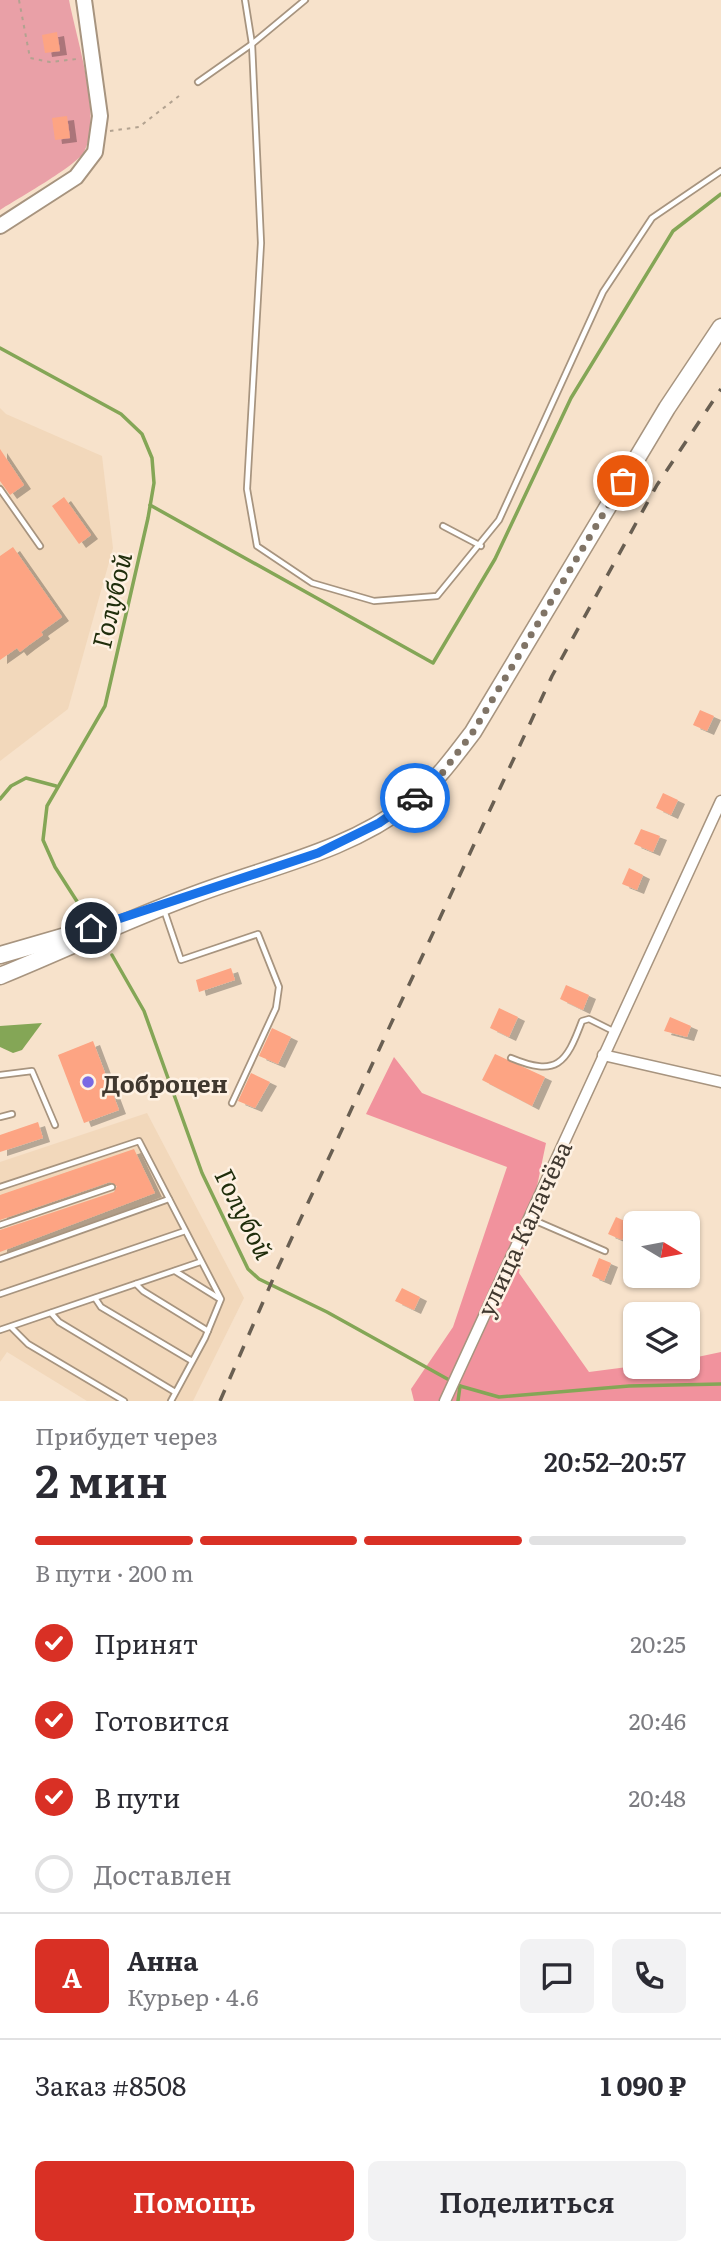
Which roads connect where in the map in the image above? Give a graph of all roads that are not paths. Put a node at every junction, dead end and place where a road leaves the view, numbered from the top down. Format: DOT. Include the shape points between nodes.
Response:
graph roads {
  1 [pos="84,0"];
  2 [pos="245,0"];
  3 [pos="305,0"];
  4 [pos="252,44"];
  5 [pos="198,82"];
  6 [pos="721,171"];
  7 [pos="0,226"];
  8 [pos="721,327"];
  9 [pos="0,489"];
  10 [pos="443,526"];
  11 [pos="40,546"];
  12 [pos="481,546"];
  13 [pos="721,801"];
  14 [pos="159,908"];
  15 [pos="0,955"];
  16 [pos="0,976"];
  17 [pos="614,1031"];
  18 [pos="603,1055"];
  19 [pos="511,1058"];
  20 [pos="0,1075"];
  21 [pos="721,1082"];
  22 [pos="232,1103"];
  23 [pos="12,1114"];
  24 [pos="0,1117"];
  25 [pos="55,1125"];
  26 [pos="0,1186"];
  27 [pos="113,1187"];
  28 [pos="169,1199"];
  29 [pos="528,1217"];
  30 [pos="0,1225"];
  31 [pos="184,1231"];
  32 [pos="605,1251"];
  33 [pos="0,1259"];
  34 [pos="200,1262"];
  35 [pos="175,1270"];
  36 [pos="136,1284"];
  37 [pos="0,1294"];
  38 [pos="95,1298"];
  39 [pos="221,1299"];
  40 [pos="51,1313"];
  41 [pos="11,1327"];
  42 [pos="0,1331"];
  43 [pos="208,1331"];
  44 [pos="192,1361"];
  45 [pos="176,1392"];
  46 [pos="124,1401"];
  47 [pos="171,1401"];
  48 [pos="445,1401"];
  1 -- 7 [label="street" via="100,116 95,152 76,177"];
  2 -- 4 [label="lane"];
  3 -- 4 [label="lane"];
  4 -- 5 [label="lane"];
  4 -- 12 [label="lane" via="261,243 247,489 257,546 312,583 374,601 437,596"];
  6 -- 12 [label="lane" via="652,218 603,292 499,520"];
  8 -- 14 [label="main road" via="667,408 484,713 440,776 410,803 329,849"];
  9 -- 11 [label="lane"];
  10 -- 12 [label="lane"];
  13 -- 17 [label="street, улица Калачёва"];
  14 -- 15 [label="main road"];
  14 -- 16 [label="main road"];
  14 -- 22 [label="lane" via="181,960 258,934 279,987 276,1008"];
  17 -- 18 [label="street, улица Калачёва"];
  17 -- 19 [label="lane" via="589,1019 583,1021 565,1058 556,1066 532,1067"];
  18 -- 21 [label="street"];
  18 -- 29 [label="street, улица Калачёва"];
  20 -- 25 [label="lane" via="32,1071"];
  23 -- 24 [label="lane"];
  26 -- 28 [label="lane" via="139,1141"];
  27 -- 30 [label="lane"];
  28 -- 31 [label="lane"];
  28 -- 33 [label="lane"];
  29 -- 32 [label="lane"];
  29 -- 48 [label="street, улица Калачёва"];
  31 -- 34 [label="lane"];
  31 -- 37 [label="lane"];
  34 -- 35 [label="lane"];
  34 -- 39 [label="lane"];
  35 -- 36 [label="lane"];
  35 -- 39 [label="lane"];
  36 -- 38 [label="lane"];
  36 -- 43 [label="lane"];
  38 -- 40 [label="lane"];
  38 -- 44 [label="lane" via="101,1307"];
  39 -- 43 [label="lane"];
  40 -- 41 [label="lane"];
  40 -- 45 [label="lane"];
  41 -- 42 [label="lane"];
  41 -- 46 [label="lane" via="28,1344"];
  43 -- 44 [label="lane"];
  44 -- 45 [label="lane"];
  45 -- 47 [label="lane"];
}
